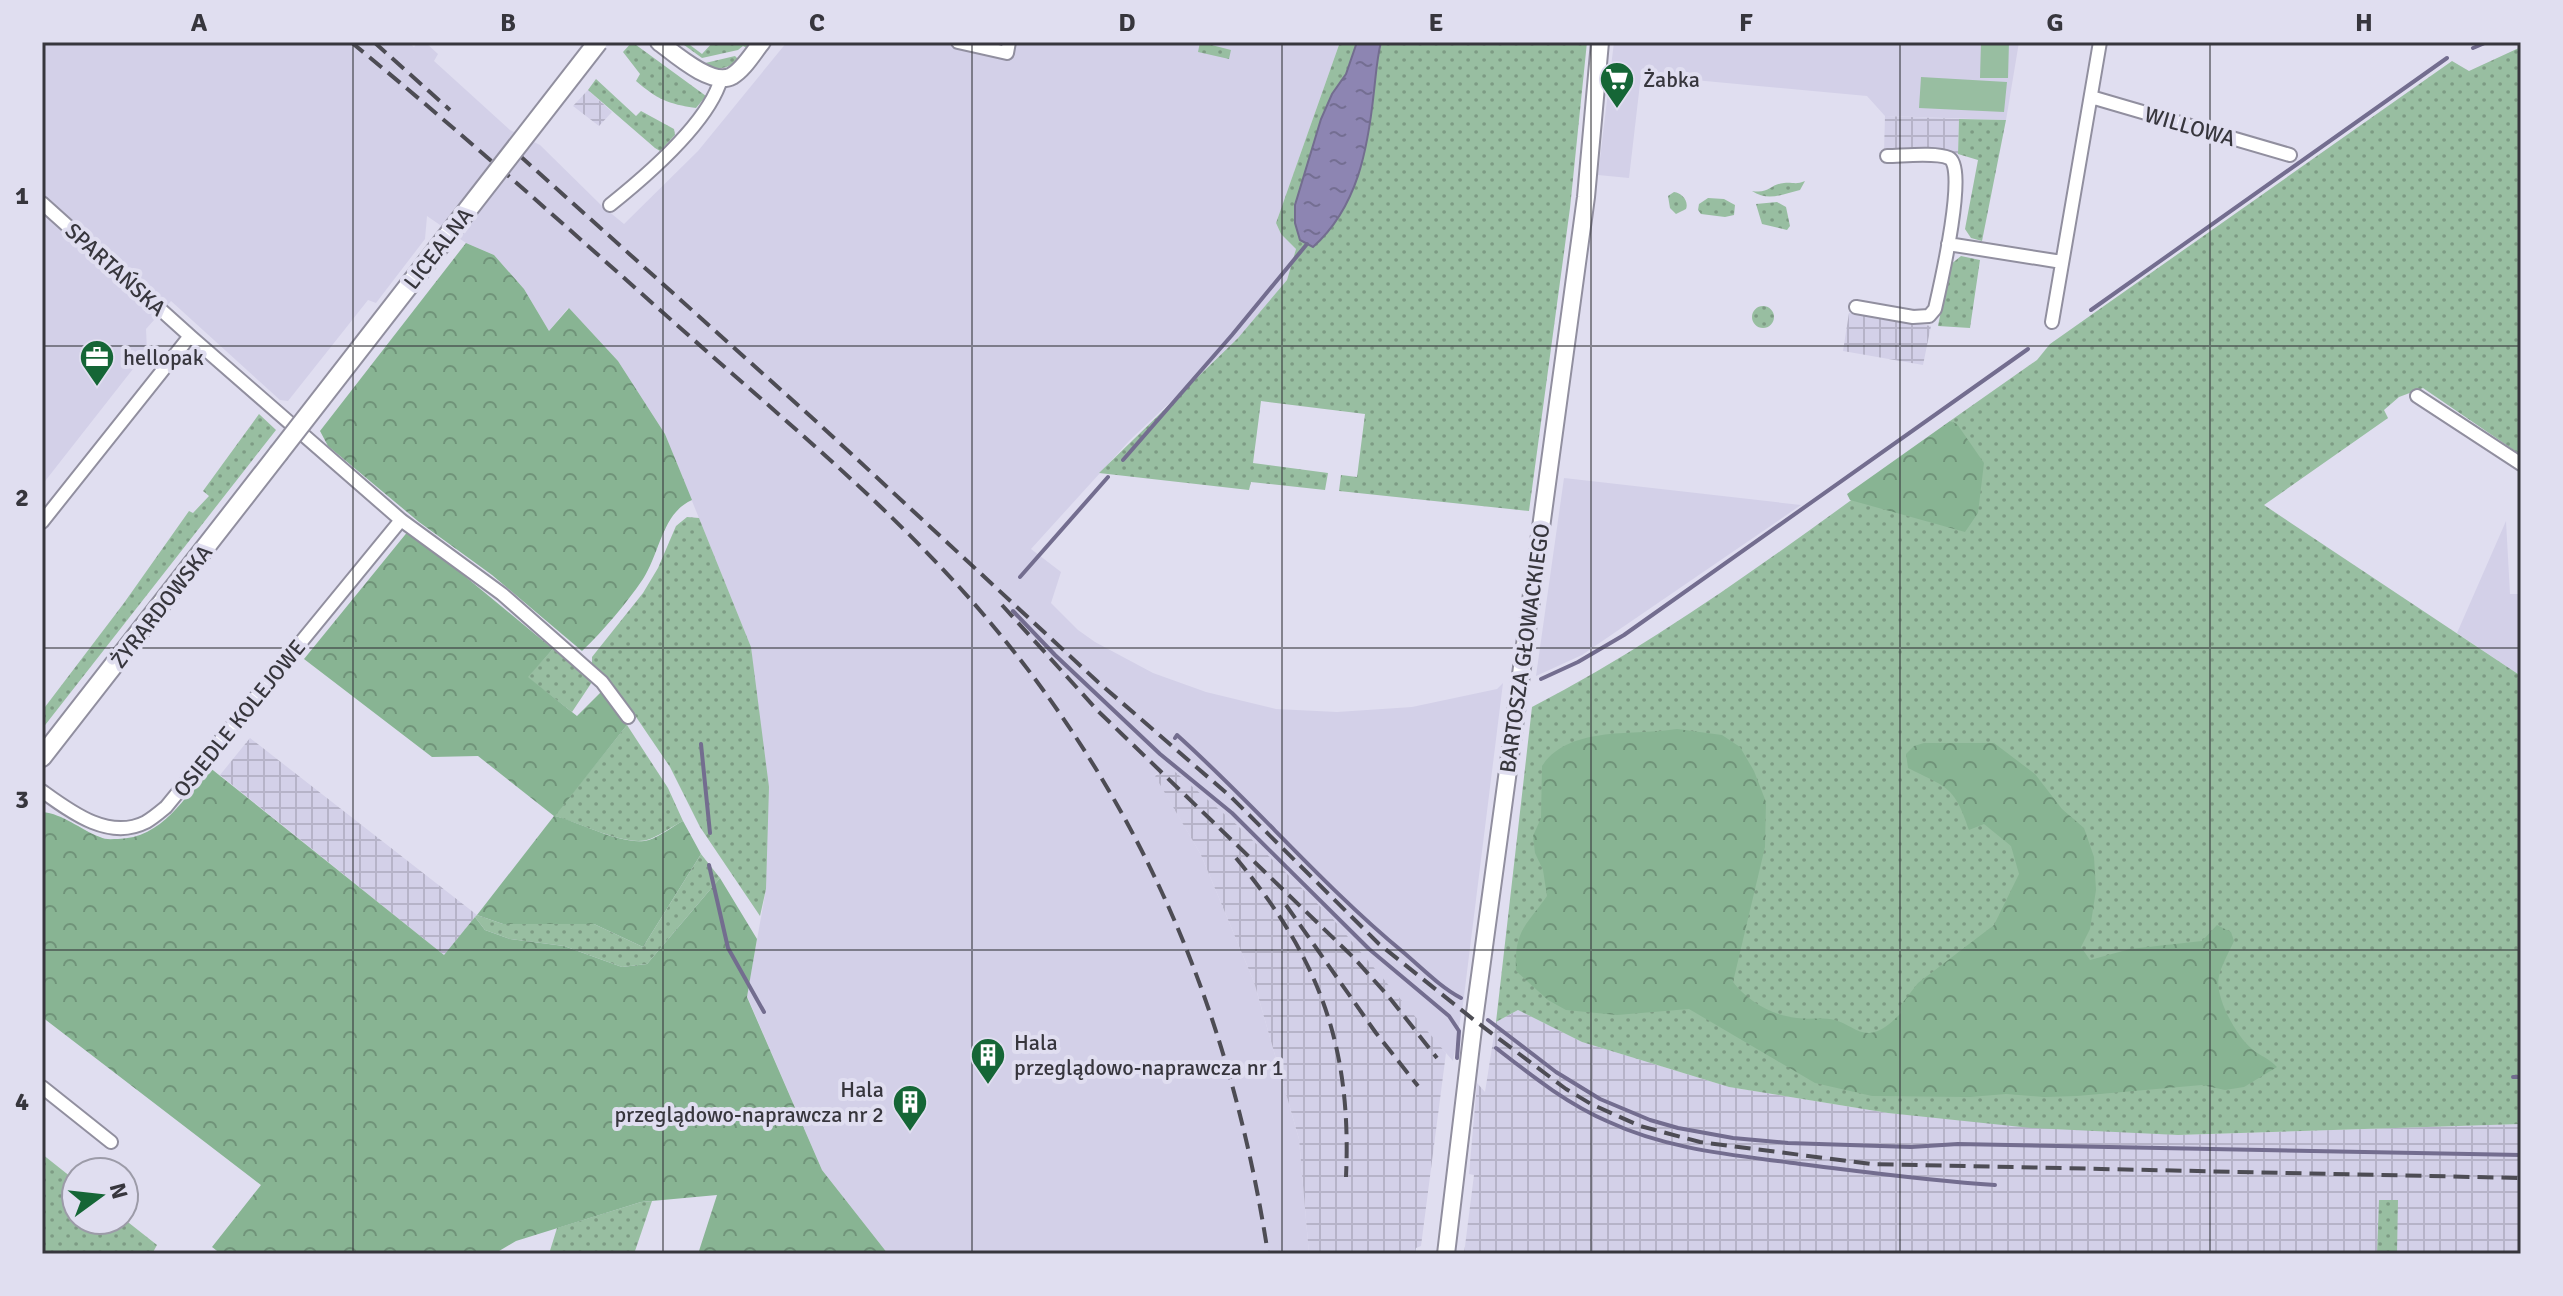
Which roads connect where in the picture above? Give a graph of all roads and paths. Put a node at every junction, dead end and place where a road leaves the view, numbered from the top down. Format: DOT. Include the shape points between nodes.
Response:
graph roads {
  1 [pos="598,42"];
  2 [pos="659,42"];
  3 [pos="762,42"];
  4 [pos="958,42"];
  5 [pos="1009,42"];
  6 [pos="1600,42"];
  7 [pos="2100,42"];
  8 [pos="721,79"];
  9 [pos="2091,97"];
  10 [pos="2290,155"];
  11 [pos="1887,156"];
  12 [pos="42,203"];
  13 [pos="610,205"];
  14 [pos="1948,244"];
  15 [pos="2062,262"];
  16 [pos="1856,307"];
  17 [pos="2052,322"];
  18 [pos="190,336"];
  19 [pos="2417,396"];
  20 [pos="278,454"];
  21 [pos="2521,464"];
  22 [pos="401,520"];
  23 [pos="42,522"];
  24 [pos="628,717"];
  25 [pos="42,757"];
  26 [pos="42,791"];
  27 [pos="42,1087"];
  28 [pos="111,1142"];
  29 [pos="1446,1254"];
  1 -- 20 [label="main road, LICEALNA, bridge"];
  2 -- 8 [label="street"];
  3 -- 8 [label="street" via="734,74"];
  4 -- 5 [label="street" via="1007,53"];
  6 -- 29 [label="street, BARTOSZA GŁOWACKIEGO" via="1586,197"];
  7 -- 9 [label="street"];
  8 -- 13 [label="street" via="714,97 683,136 653,170"];
  9 -- 10 [label="street, WILLOWA"];
  9 -- 15 [label="street"];
  11 -- 14 [label="street" via="1939,156 1955,163"];
  12 -- 18 [label="street, SPARTAŃSKA"];
  14 -- 15 [label="street"];
  14 -- 16 [label="street" via="1935,309 1929,316"];
  15 -- 17 [label="street"];
  18 -- 22 [label="street, SPARTAŃSKA"];
  18 -- 23 [label="street"];
  19 -- 21 [label="street"];
  20 -- 25 [label="main road, ŻYRARDOWSKA"];
  22 -- 24 [label="street" via="502,594 602,682"];
  22 -- 26 [label="street, OSIEDLE KOLEJOWE" via="156,815 123,828 97,825"];
  27 -- 28 [label="street"];
}
